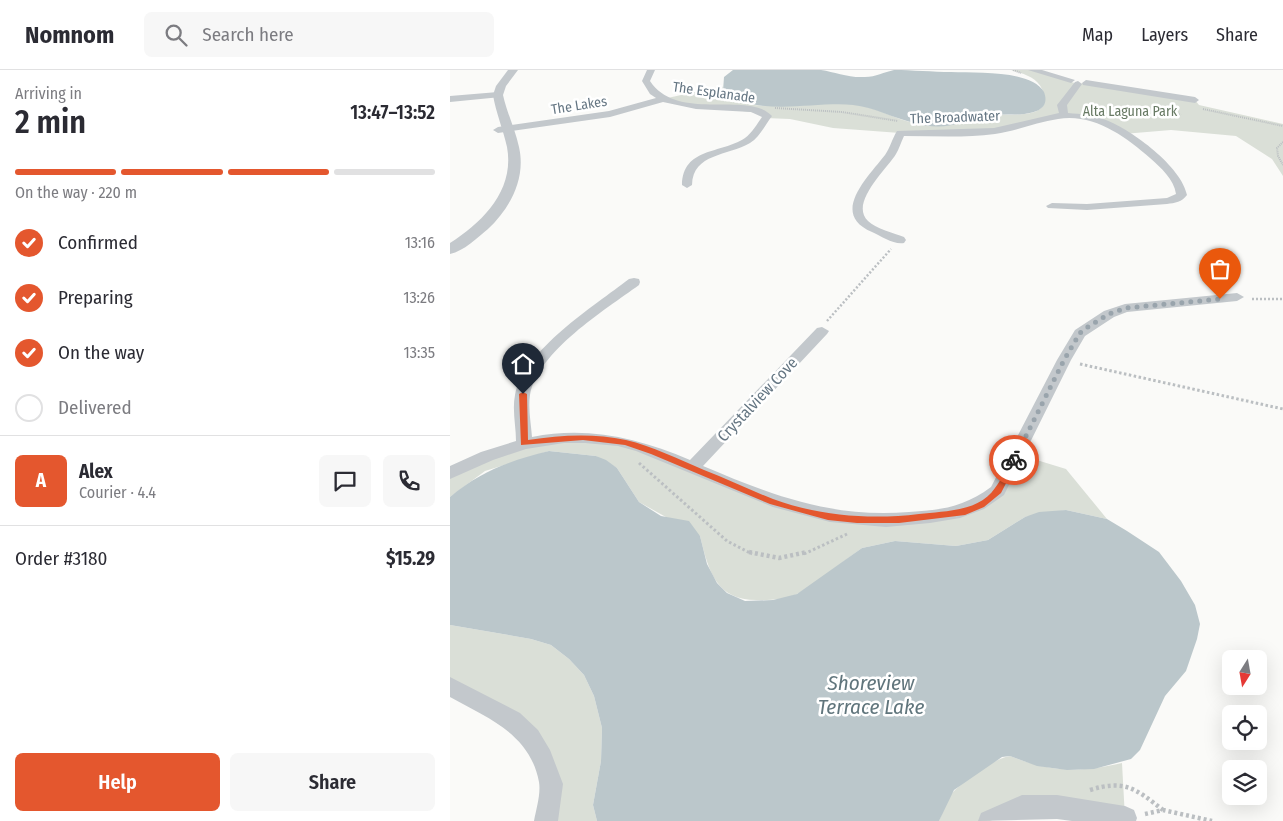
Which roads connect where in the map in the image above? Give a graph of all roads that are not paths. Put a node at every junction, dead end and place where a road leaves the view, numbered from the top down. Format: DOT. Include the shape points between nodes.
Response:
graph roads {
  1 [pos="504,70"];
  2 [pos="513,70"];
  3 [pos="651,70"];
  4 [pos="1029,72"];
  5 [pos="1081,80"];
  6 [pos="494,95"];
  7 [pos="450,99"];
  8 [pos="663,99"];
  9 [pos="1195,100"];
  10 [pos="1064,115"];
  11 [pos="502,130"];
  12 [pos="687,185"];
  13 [pos="1052,206"];
  14 [pos="900,240"];
  15 [pos="450,241"];
  16 [pos="450,250"];
  17 [pos="634,282"];
  18 [pos="1237,297"];
  19 [pos="822,330"];
  20 [pos="524,443"];
  21 [pos="692,468"];
  22 [pos="450,474"];
  23 [pos="450,686"];
  24 [pos="1125,818"];
  25 [pos="546,821"];
  26 [pos="990,821"];
  1 -- 6 [label="street" via="496,79"];
  2 -- 6 [label="street"];
  3 -- 8 [label="street" via="646,81 652,91"];
  4 -- 5 [label="street"];
  5 -- 9 [label="street"];
  5 -- 10 [label="street" via="1062,105"];
  6 -- 7 [label="street"];
  6 -- 11 [label="street"];
  8 -- 11 [label="street, The Lakes" via="610,114"];
  8 -- 12 [label="street, The Esplanade" via="745,109 767,116 754,136 695,163 688,171"];
  10 -- 13 [label="street, The Broadwater" via="1113,126 1164,165 1183,190 1182,195 1167,201 1087,207"];
  10 -- 14 [label="street, The Broadwater" via="987,132 900,133 891,154 867,184 857,208 865,225"];
  11 -- 15 [label="street" via="501,186 479,217"];
  11 -- 16 [label="street" via="514,154 513,184 495,212"];
  17 -- 20 [label="street" via="546,352 528,377 523,394"];
  18 -- 21 [label="street" via="1126,308 1109,314 1080,333 998,491 981,504 962,512 899,520 828,516 773,502"];
  19 -- 21 [label="street, Crystalview Cove"];
  20 -- 21 [label="street" via="554,438 606,439 654,452"];
  20 -- 22 [label="street" via="484,455"];
  23 -- 25 [label="street" via="512,720 530,737 542,757 551,784"];
  24 -- 26 [label="street" via="1057,807 1022,807"];
}
